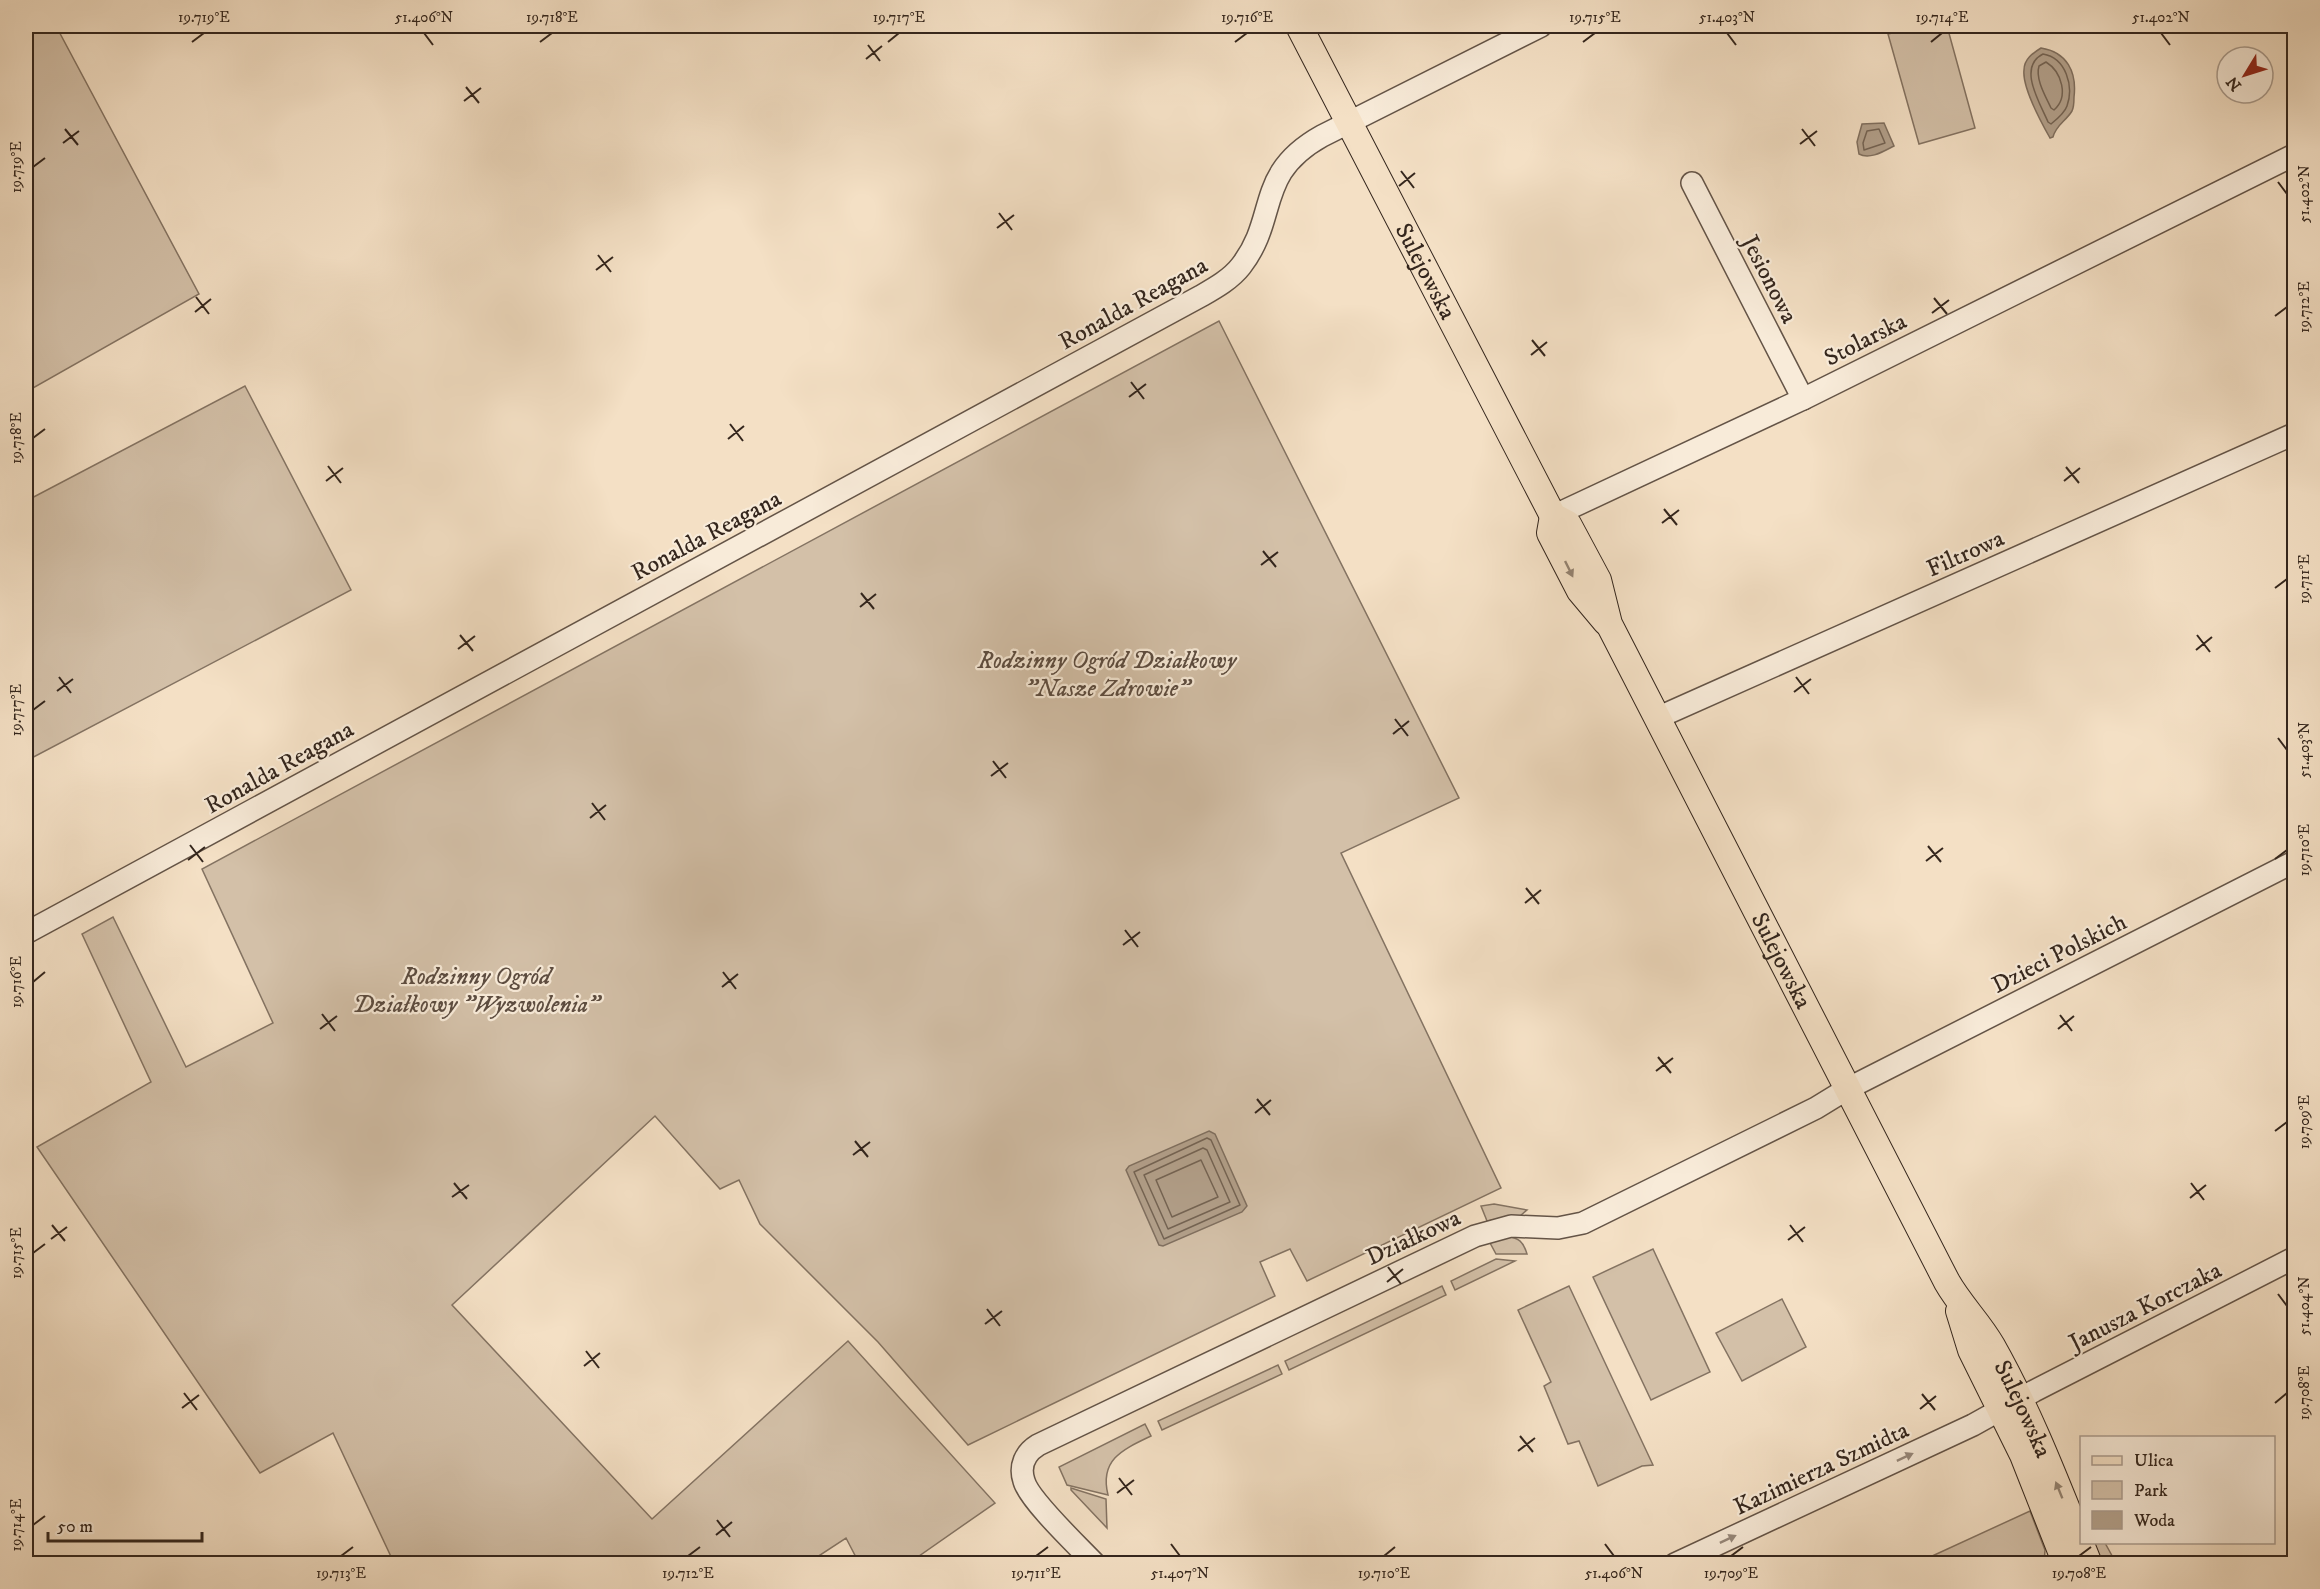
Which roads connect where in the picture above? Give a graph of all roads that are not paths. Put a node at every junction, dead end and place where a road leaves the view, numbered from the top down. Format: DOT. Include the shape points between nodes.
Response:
graph roads {
  1 [pos="1299,26"];
  2 [pos="1541,26"];
  3 [pos="1350,122"];
  4 [pos="2295,155"];
  5 [pos="1692,183"];
  6 [pos="1803,399"];
  7 [pos="2295,434"];
  8 [pos="1553,516"];
  9 [pos="1657,718"];
  10 [pos="2295,862"];
  11 [pos="26,933"];
  12 [pos="1847,1089"];
  13 [pos="2295,1258"];
  14 [pos="2011,1405"];
  15 [pos="2080,1541"];
  16 [pos="2081,1544"];
  17 [pos="1095,1563"];
  18 [pos="1675,1563"];
  19 [pos="2066,1563"];
  20 [pos="2089,1563"];
  1 -- 3 [label="main road, Sulejowska"];
  2 -- 3 [label="street, Ronalda Reagana"];
  3 -- 8 [label="main road, Sulejowska"];
  3 -- 11 [label="street, Ronalda Reagana" via="1306,145 1284,166 1247,258 1230,278 1208,292"];
  4 -- 6 [label="street, Stolarska"];
  5 -- 6 [label="street, Jesionowa"];
  6 -- 8 [label="street, Stolarska"];
  7 -- 9 [label="street, Filtrowa"];
  8 -- 9 [label="main road, Sulejowska" via="1550,533 1580,591 1609,624"];
  9 -- 12 [label="main road, Sulejowska"];
  10 -- 12 [label="street, Dzieci Polskich"];
  12 -- 14 [label="main road, Sulejowska" via="1955,1296 1992,1345"];
  12 -- 17 [label="street, Działkowa" via="1582,1223 1511,1226 1475,1236 1038,1445 1024,1459 1025,1486"];
  13 -- 14 [label="street, Janusza Korczaka"];
  15 -- 14 [label="main road, Sulejowska, one-way" via="2041,1447"];
  18 -- 14 [label="street, Kazimierza Szmidta, one-way"];
  14 -- 19 [label="main road, Sulejowska" via="2023,1455"];
  20 -- 16 [label="main road, Sulejowska, one-way"];
}
